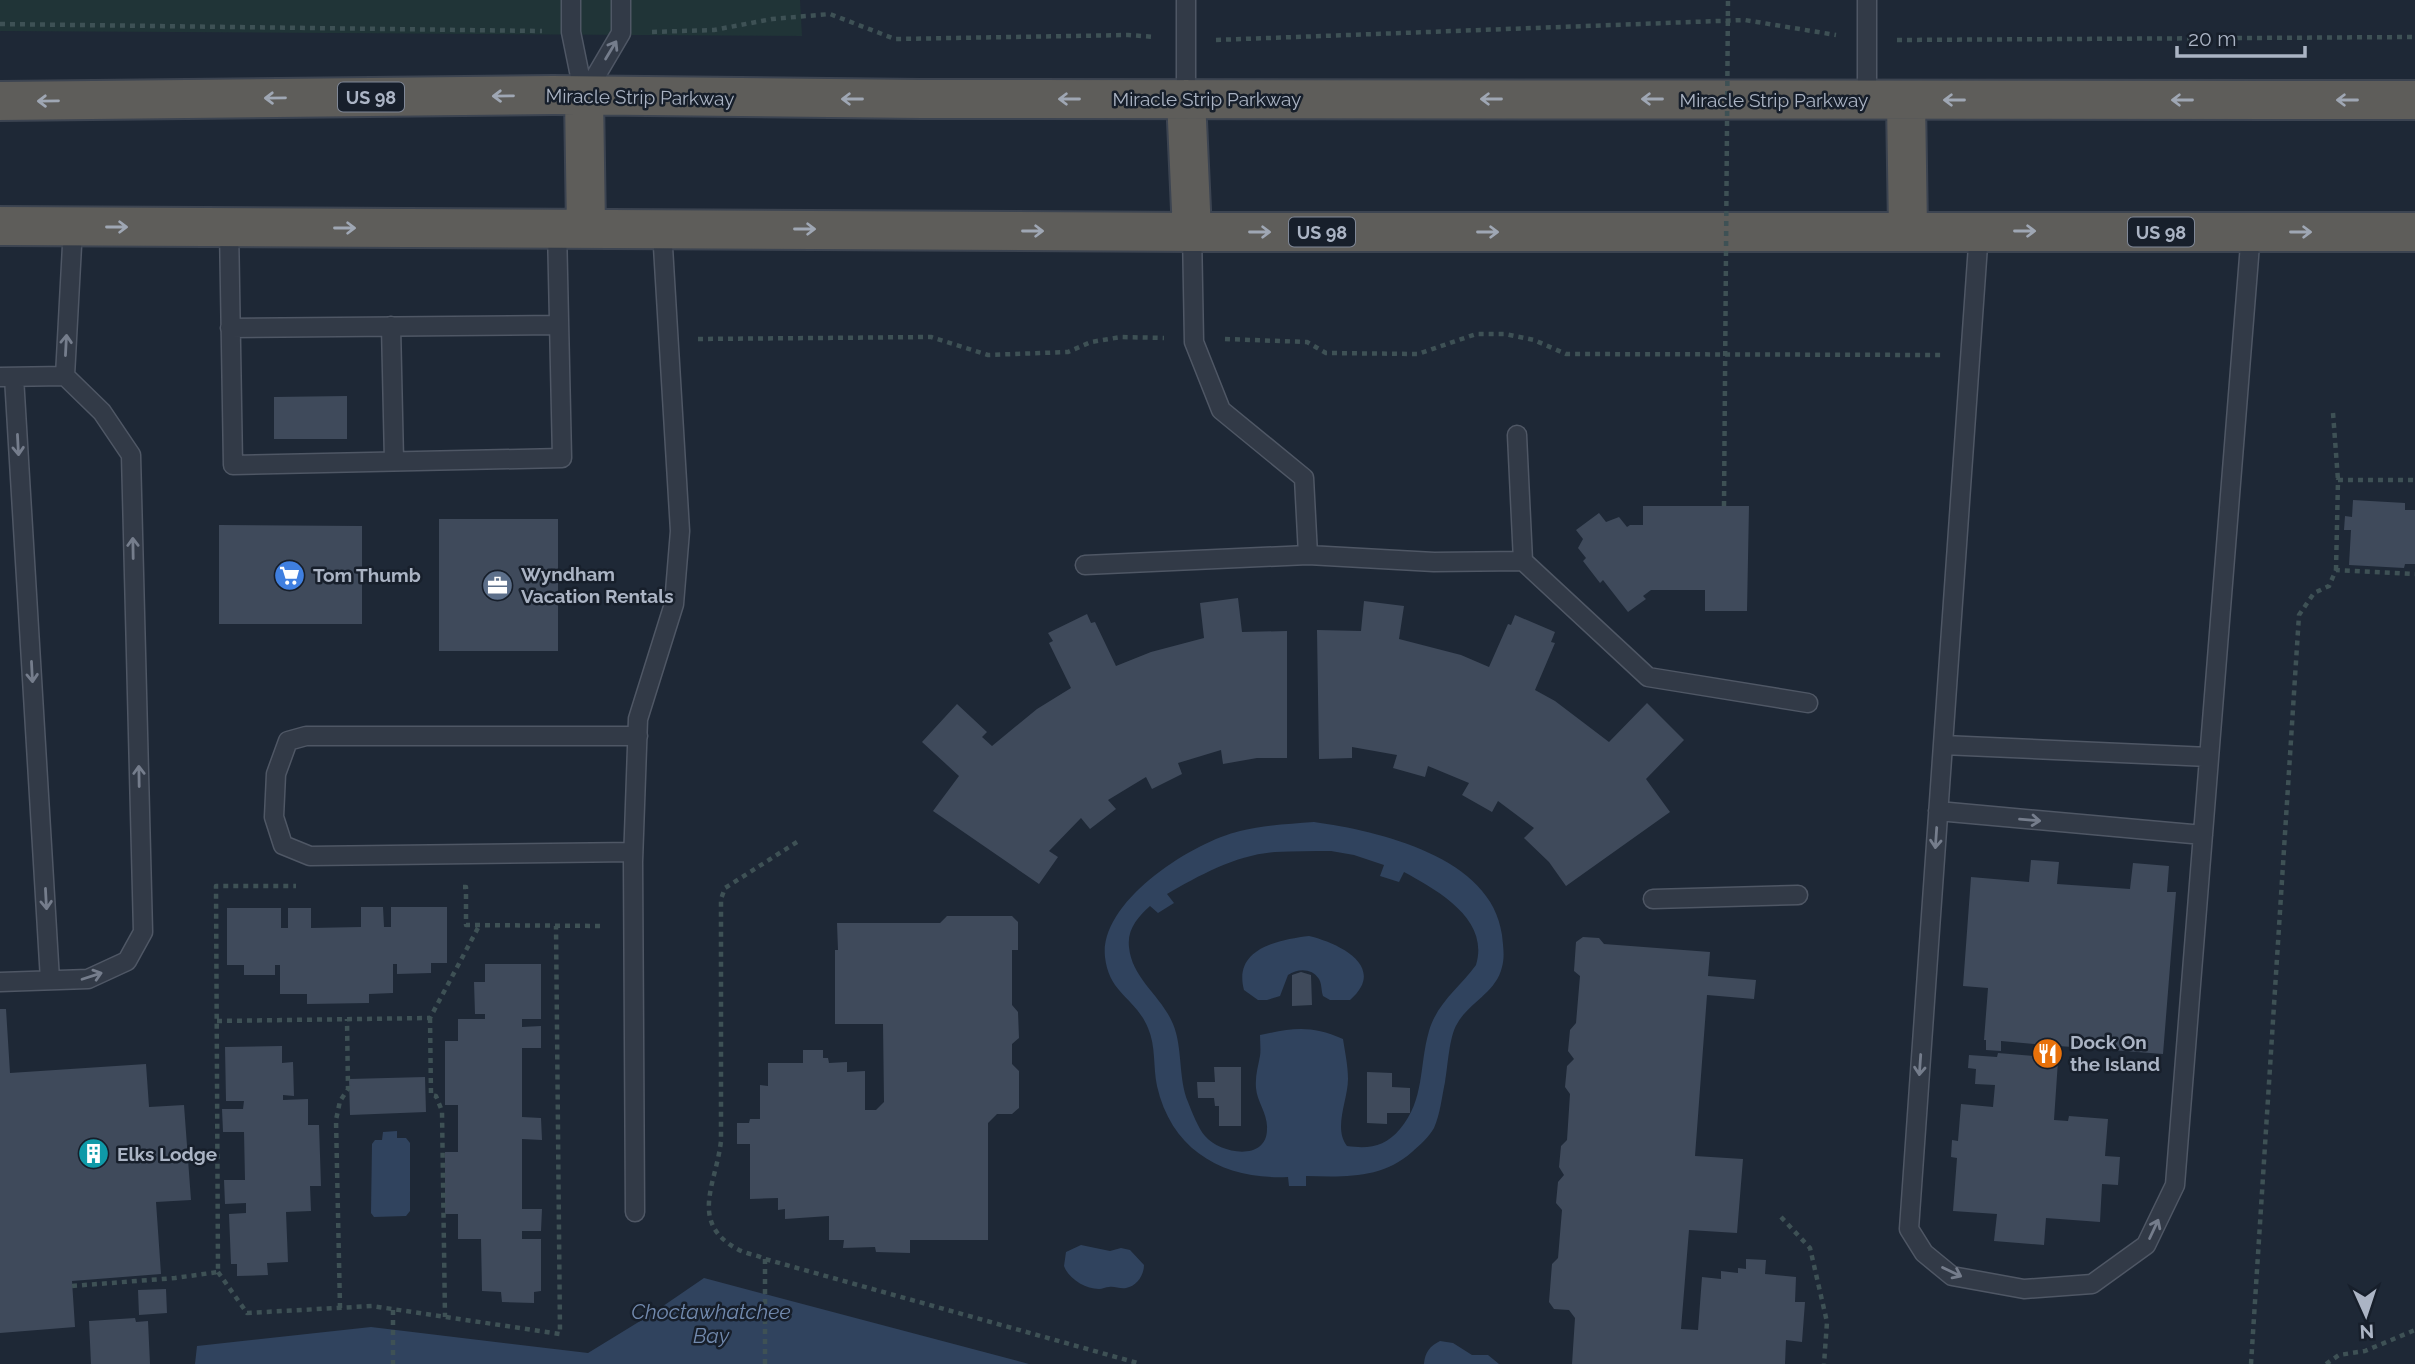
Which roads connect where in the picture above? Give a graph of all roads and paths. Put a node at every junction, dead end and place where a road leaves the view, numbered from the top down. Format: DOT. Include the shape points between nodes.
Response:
graph roads {
  1 [pos="571,0"];
  2 [pos="621,0"];
  3 [pos="1186,0"];
  4 [pos="1728,0"];
  5 [pos="1867,0"];
  6 [pos="2415,37"];
  7 [pos="1185,39"];
  8 [pos="1867,40"];
  9 [pos="584,96"];
  10 [pos="1186,99"];
  11 [pos="1867,100"];
  12 [pos="1906,100"];
  13 [pos="2415,100"];
  14 [pos="0,101"];
  15 [pos="0,226"];
  16 [pos="73,227"];
  17 [pos="229,228"];
  18 [pos="572,229"];
  19 [pos="662,230"];
  20 [pos="1908,230"];
  21 [pos="1979,231"];
  22 [pos="2251,232"];
  23 [pos="2415,232"];
  24 [pos="1192,233"];
  25 [pos="559,325"];
  26 [pos="391,326"];
  27 [pos="230,328"];
  28 [pos="1194,338"];
  29 [pos="667,340"];
  30 [pos="1970,355"];
  31 [pos="65,376"];
  32 [pos="7,377"];
  33 [pos="2333,413"];
  34 [pos="1517,435"];
  35 [pos="394,461"];
  36 [pos="2338,480"];
  37 [pos="2415,480"];
  38 [pos="1724,506"];
  39 [pos="1308,555"];
  40 [pos="1523,561"];
  41 [pos="1085,565"];
  42 [pos="2336,569"];
  43 [pos="2415,574"];
  44 [pos="1808,703"];
  45 [pos="638,736"];
  46 [pos="1942,745"];
  47 [pos="2209,757"];
  48 [pos="1938,811"];
  49 [pos="2203,835"];
  50 [pos="797,842"];
  51 [pos="633,852"];
  52 [pos="299,886"];
  53 [pos="452,887"];
  54 [pos="1798,895"];
  55 [pos="1653,899"];
  56 [pos="479,926"];
  57 [pos="556,926"];
  58 [pos="633,926"];
  59 [pos="50,980"];
  60 [pos="0,982"];
  61 [pos="430,1018"];
  62 [pos="346,1019"];
  63 [pos="217,1021"];
  64 [pos="635,1212"];
  65 [pos="1781,1217"];
  66 [pos="765,1259"];
  67 [pos="218,1272"];
  68 [pos="72,1286"];
  69 [pos="340,1308"];
  70 [pos="393,1310"];
  71 [pos="446,1317"];
  72 [pos="2415,1331"];
  73 [pos="393,1364"];
  74 [pos="765,1364"];
  75 [pos="1141,1364"];
  76 [pos="1824,1364"];
  77 [pos="2251,1364"];
  78 [pos="2326,1364"];
  1 -- 9 [label="lane" via="571,32"];
  9 -- 2 [label="lane, one-way" via="621,33"];
  3 -- 7 [label="lane"];
  4 -- 38 [label="path, bridge"];
  5 -- 8 [label="lane"];
  6 -- 8 [label="path"];
  7 -- 8 [label="path" via="1745,20"];
  7 -- 10 [label="lane"];
  8 -- 11 [label="lane"];
  10 -- 9 [label="highway, Miracle Strip Parkway / US 98, one-way"];
  9 -- 14 [label="highway, Miracle Strip Parkway / US 98, one-way"];
  9 -- 18 [label="highway"];
  11 -- 10 [label="highway, Miracle Strip Parkway / US 98, one-way"];
  10 -- 24 [label="highway"];
  11 -- 12 [label="highway, Miracle Strip Parkway / US 98"];
  13 -- 12 [label="highway, Miracle Strip Parkway / US 98, one-way"];
  12 -- 20 [label="highway"];
  15 -- 16 [label="highway, US 98"];
  16 -- 17 [label="highway, US 98, one-way"];
  31 -- 16 [label="lane, one-way"];
  17 -- 18 [label="highway, US 98, one-way"];
  17 -- 27 [label="lane"];
  18 -- 19 [label="highway, US 98"];
  18 -- 25 [label="lane"];
  19 -- 24 [label="highway, US 98, one-way"];
  19 -- 29 [label="lane"];
  20 -- 21 [label="highway, US 98"];
  24 -- 20 [label="highway, US 98, one-way"];
  21 -- 22 [label="highway, US 98, one-way"];
  21 -- 30 [label="lane"];
  22 -- 23 [label="highway, US 98, one-way"];
  22 -- 47 [label="lane"];
  24 -- 28 [label="lane"];
  25 -- 26 [label="lane"];
  25 -- 35 [label="lane" via="562,458"];
  26 -- 27 [label="lane"];
  26 -- 35 [label="lane"];
  27 -- 35 [label="lane" via="233,465"];
  28 -- 29 [label="path" via="1121,337 1068,352 988,355 931,337"];
  28 -- 30 [label="path" via="1307,342 1326,353 1418,354 1476,334 1505,334 1566,354"];
  28 -- 39 [label="lane" via="1221,410 1304,478"];
  29 -- 45 [label="lane" via="679,543 674,604 638,719"];
  30 -- 46 [label="lane"];
  31 -- 32 [label="lane"];
  59 -- 31 [label="lane, one-way" via="88,979 127,961 143,932 131,455 102,412"];
  32 -- 59 [label="lane, one-way"];
  33 -- 36 [label="path"];
  34 -- 40 [label="lane"];
  36 -- 37 [label="path"];
  36 -- 42 [label="path"];
  39 -- 40 [label="lane"];
  39 -- 41 [label="lane"];
  40 -- 44 [label="lane" via="1648,677"];
  42 -- 43 [label="path"];
  42 -- 77 [label="path" via="2329,586 2314,593 2299,615"];
  45 -- 51 [label="lane"];
  45 -- 51 [label="lane" via="306,736 288,741 276,774 274,817 283,845 310,856"];
  46 -- 47 [label="lane"];
  46 -- 48 [label="lane"];
  47 -- 49 [label="lane"];
  48 -- 49 [label="lane, one-way"];
  48 -- 49 [label="lane, one-way" via="1909,1229 1924,1254 1952,1276 2024,1289 2092,1284 2146,1245 2175,1185"];
  50 -- 66 [label="path" via="725,888 721,899 720,1141 708,1214 712,1228 726,1241"];
  51 -- 58 [label="lane"];
  52 -- 63 [label="path" via="216,886"];
  53 -- 56 [label="path" via="466,887 466,925"];
  54 -- 55 [label="lane"];
  56 -- 57 [label="path"];
  56 -- 61 [label="path"];
  57 -- 58 [label="path"];
  57 -- 71 [label="path" via="560,1334"];
  58 -- 64 [label="lane"];
  59 -- 60 [label="lane"];
  61 -- 62 [label="path"];
  61 -- 71 [label="path" via="431,1095 436,1096 442,1111"];
  62 -- 63 [label="path"];
  62 -- 69 [label="path" via="348,1089 336,1120"];
  63 -- 67 [label="path"];
  65 -- 76 [label="path" via="1810,1248 1827,1322"];
  66 -- 74 [label="path"];
  66 -- 75 [label="path"];
  67 -- 68 [label="path"];
  67 -- 69 [label="path" via="247,1313"];
  69 -- 70 [label="path"];
  70 -- 71 [label="path"];
  70 -- 73 [label="path"];
  72 -- 78 [label="path" via="2365,1351 2339,1355"];
}
